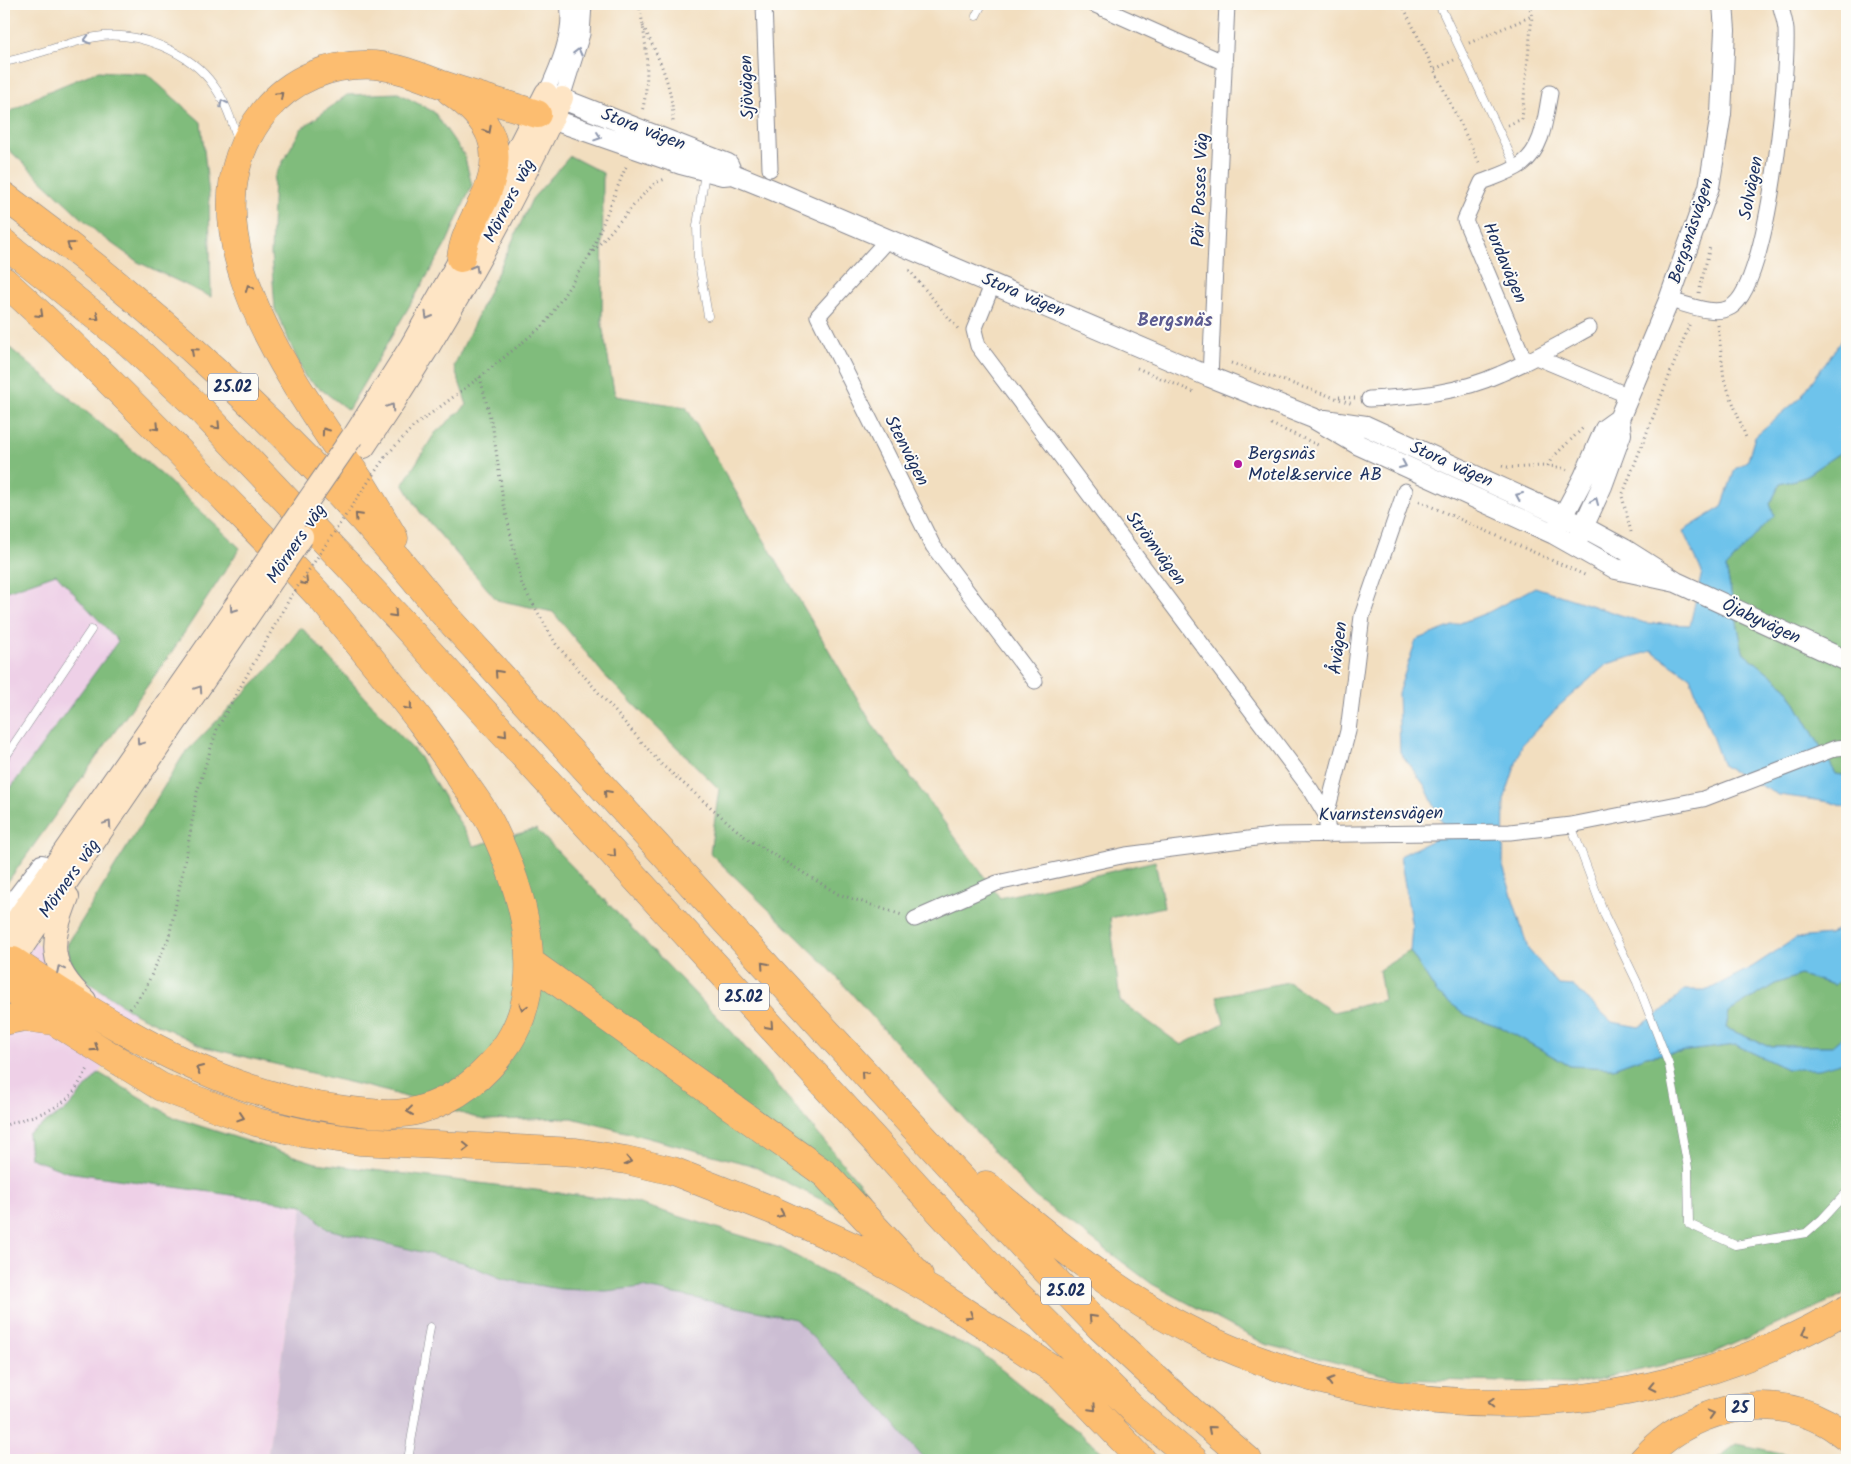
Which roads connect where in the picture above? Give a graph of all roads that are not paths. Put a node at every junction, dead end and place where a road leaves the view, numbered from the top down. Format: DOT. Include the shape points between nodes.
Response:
graph roads {
  1 [pos="568,4"];
  2 [pos="584,4"];
  3 [pos="764,4"];
  4 [pos="982,4"];
  5 [pos="1092,4"];
  6 [pos="1227,4"];
  7 [pos="1440,4"];
  8 [pos="1723,4"];
  9 [pos="1780,4"];
  10 [pos="976,16"];
  11 [pos="4,62"];
  12 [pos="1225,63"];
  13 [pos="441,84"];
  14 [pos="1550,93"];
  15 [pos="549,106"];
  16 [pos="241,148"];
  17 [pos="1516,167"];
  18 [pos="770,170"];
  19 [pos="733,174"];
  20 [pos="704,178"];
  21 [pos="4,196"];
  22 [pos="889,238"];
  23 [pos="4,243"];
  24 [pos="461,258"];
  25 [pos="4,281"];
  26 [pos="993,283"];
  27 [pos="1669,300"];
  28 [pos="708,316"];
  29 [pos="1589,328"];
  30 [pos="1530,359"];
  31 [pos="1211,367"];
  32 [pos="1630,396"];
  33 [pos="1365,403"];
  34 [pos="1313,418"];
  35 [pos="1619,419"];
  36 [pos="358,442"];
  37 [pos="1405,491"];
  38 [pos="1563,516"];
  39 [pos="1584,527"];
  40 [pos="1554,534"];
  41 [pos="1574,545"];
  42 [pos="1676,582"];
  43 [pos="436,605"];
  44 [pos="91,630"];
  45 [pos="1847,661"];
  46 [pos="1035,680"];
  47 [pos="1842,748"];
  48 [pos="4,759"];
  49 [pos="1326,815"];
  50 [pos="1571,825"];
  51 [pos="1328,835"];
  52 [pos="73,857"];
  53 [pos="4,910"];
  54 [pos="915,920"];
  55 [pos="6,962"];
  56 [pos="530,962"];
  57 [pos="116,1016"];
  58 [pos="4,1021"];
  59 [pos="54,1021"];
  60 [pos="896,1108"];
  61 [pos="1847,1192"];
  62 [pos="937,1294"];
  63 [pos="1847,1309"];
  64 [pos="430,1327"];
  65 [pos="1847,1437"];
  66 [pos="408,1460"];
  67 [pos="1142,1460"];
  68 [pos="1194,1460"];
  69 [pos="1248,1460"];
  70 [pos="1643,1460"];
  1 -- 15 [label="street" via="569,24"];
  15 -- 2 [label="street, one-way" via="582,34"];
  3 -- 18 [label="street, Sjövägen"];
  4 -- 10 [label="lane"];
  5 -- 12 [label="street"];
  6 -- 12 [label="street, Pär Posses Väg"];
  7 -- 17 [label="lane"];
  8 -- 27 [label="street, Bergsnäsvägen" via="1721,114 1709,187"];
  9 -- 27 [label="street, Solvägen" via="1786,28 1785,96 1776,167 1756,261 1744,297 1731,308 1717,312"];
  16 -- 11 [label="lane, one-way" via="230,115 214,85 194,65 148,41 98,37"];
  12 -- 31 [label="street, Pär Posses Väg"];
  13 -- 15 [label="highway"];
  16 -- 13 [label="highway, one-way" via="276,98 301,80 323,71 342,66 374,65 410,72"];
  13 -- 24 [label="highway, one-way" via="478,115 489,130 495,153 491,181 463,242"];
  14 -- 17 [label="street, Hordavägen" via="1542,137 1533,153"];
  15 -- 19 [label="street, Stora vägen" via="728,164"];
  15 -- 20 [label="street, Stora vägen, one-way" via="592,135"];
  15 -- 24 [label="main road, Mörners väg"];
  36 -- 15 [label="main road, Mörners väg, one-way" via="406,384 482,256"];
  43 -- 16 [label="highway, one-way" via="304,398 261,319 236,252 231,212 235,166"];
  17 -- 30 [label="street, Hordavägen" via="1482,182 1465,220"];
  19 -- 20 [label="street, Stora vägen"];
  19 -- 22 [label="street, Stora vägen"];
  20 -- 28 [label="lane" via="697,226 698,257"];
  43 -- 21 [label="highway, 25.02, one-way" via="400,560 240,394 78,251"];
  22 -- 26 [label="street, Stora vägen"];
  22 -- 46 [label="street, Stenvägen" via="818,316 933,546"];
  23 -- 68 [label="highway, 25.02, one-way" via="128,343 201,410 982,1257 1076,1354"];
  24 -- 36 [label="main road, Mörners väg, one-way"];
  25 -- 56 [label="highway, one-way" via="98,367 322,600 432,734 489,820 512,871"];
  26 -- 31 [label="street, Stora vägen"];
  26 -- 49 [label="street, Strömvägen" via="974,330 978,346 1305,782"];
  27 -- 32 [label="street, Bergsnäsvägen"];
  29 -- 30 [label="street"];
  30 -- 32 [label="street"];
  30 -- 33 [label="street" via="1500,375 1449,390"];
  31 -- 34 [label="street, Stora vägen"];
  32 -- 35 [label="street, Bergsnäsvägen"];
  38 -- 34 [label="street, Stora vägen, one-way" via="1366,426"];
  34 -- 40 [label="street, Stora vägen, one-way" via="1359,445"];
  35 -- 38 [label="street, Bergsnäsvägen" via="1605,429"];
  39 -- 35 [label="street, Bergsnäsvägen, one-way" via="1621,434"];
  36 -- 52 [label="main road, Mörners väg, bridge"];
  37 -- 49 [label="street, Åvägen" via="1362,616 1348,731"];
  38 -- 39 [label="street, Stora vägen"];
  38 -- 40 [label="street, Bergsnäsvägen"];
  39 -- 41 [label="street, Bergsnäsvägen"];
  39 -- 42 [label="street, Öjabyvägen"];
  40 -- 41 [label="street, Stora vägen"];
  41 -- 42 [label="street, Öjabyvägen" via="1616,568"];
  42 -- 45 [label="street, Öjabyvägen"];
  60 -- 43 [label="highway, 25.02, one-way"];
  44 -- 48 [label="lane"];
  47 -- 50 [label="street, Kvarnstensvägen" via="1703,799"];
  49 -- 51 [label="street, Strömvägen"];
  50 -- 51 [label="street, Kvarnstensvägen" via="1510,832"];
  50 -- 61 [label="lane" via="1605,916 1637,982 1669,1065 1688,1168 1689,1224 1735,1245 1806,1233"];
  51 -- 54 [label="street, Kvarnstensvägen" via="1279,835 1126,855 997,883"];
  52 -- 53 [label="street" via="52,852"];
  52 -- 55 [label="main road, Mörners väg"];
  57 -- 52 [label="main road, one-way" via="68,983 60,972 55,953 56,929"];
  55 -- 57 [label="highway" via="66,996"];
  55 -- 59 [label="highway"];
  56 -- 57 [label="highway, one-way" via="526,1003 515,1032 494,1064 451,1098 416,1111 378,1114 329,1108 270,1094 217,1077 176,1058"];
  56 -- 62 [label="highway" via="825,1174"];
  58 -- 59 [label="highway" via="24,1017"];
  59 -- 62 [label="highway, one-way" via="161,1087 256,1122 360,1141 576,1152 673,1171 728,1191 856,1248"];
  63 -- 60 [label="highway, one-way" via="1806,1332 1715,1369 1669,1384 1604,1396 1539,1403 1462,1402 1345,1386 1240,1352 1196,1333 1152,1308 1032,1223"];
  69 -- 60 [label="highway, 25.02, one-way" via="1100,1327"];
  62 -- 67 [label="highway, one-way" via="1059,1373"];
  64 -- 66 [label="lane"];
  70 -- 65 [label="highway, 25, one-way" via="1679,1428 1728,1408 1781,1408 1806,1414 1826,1422"];
}
